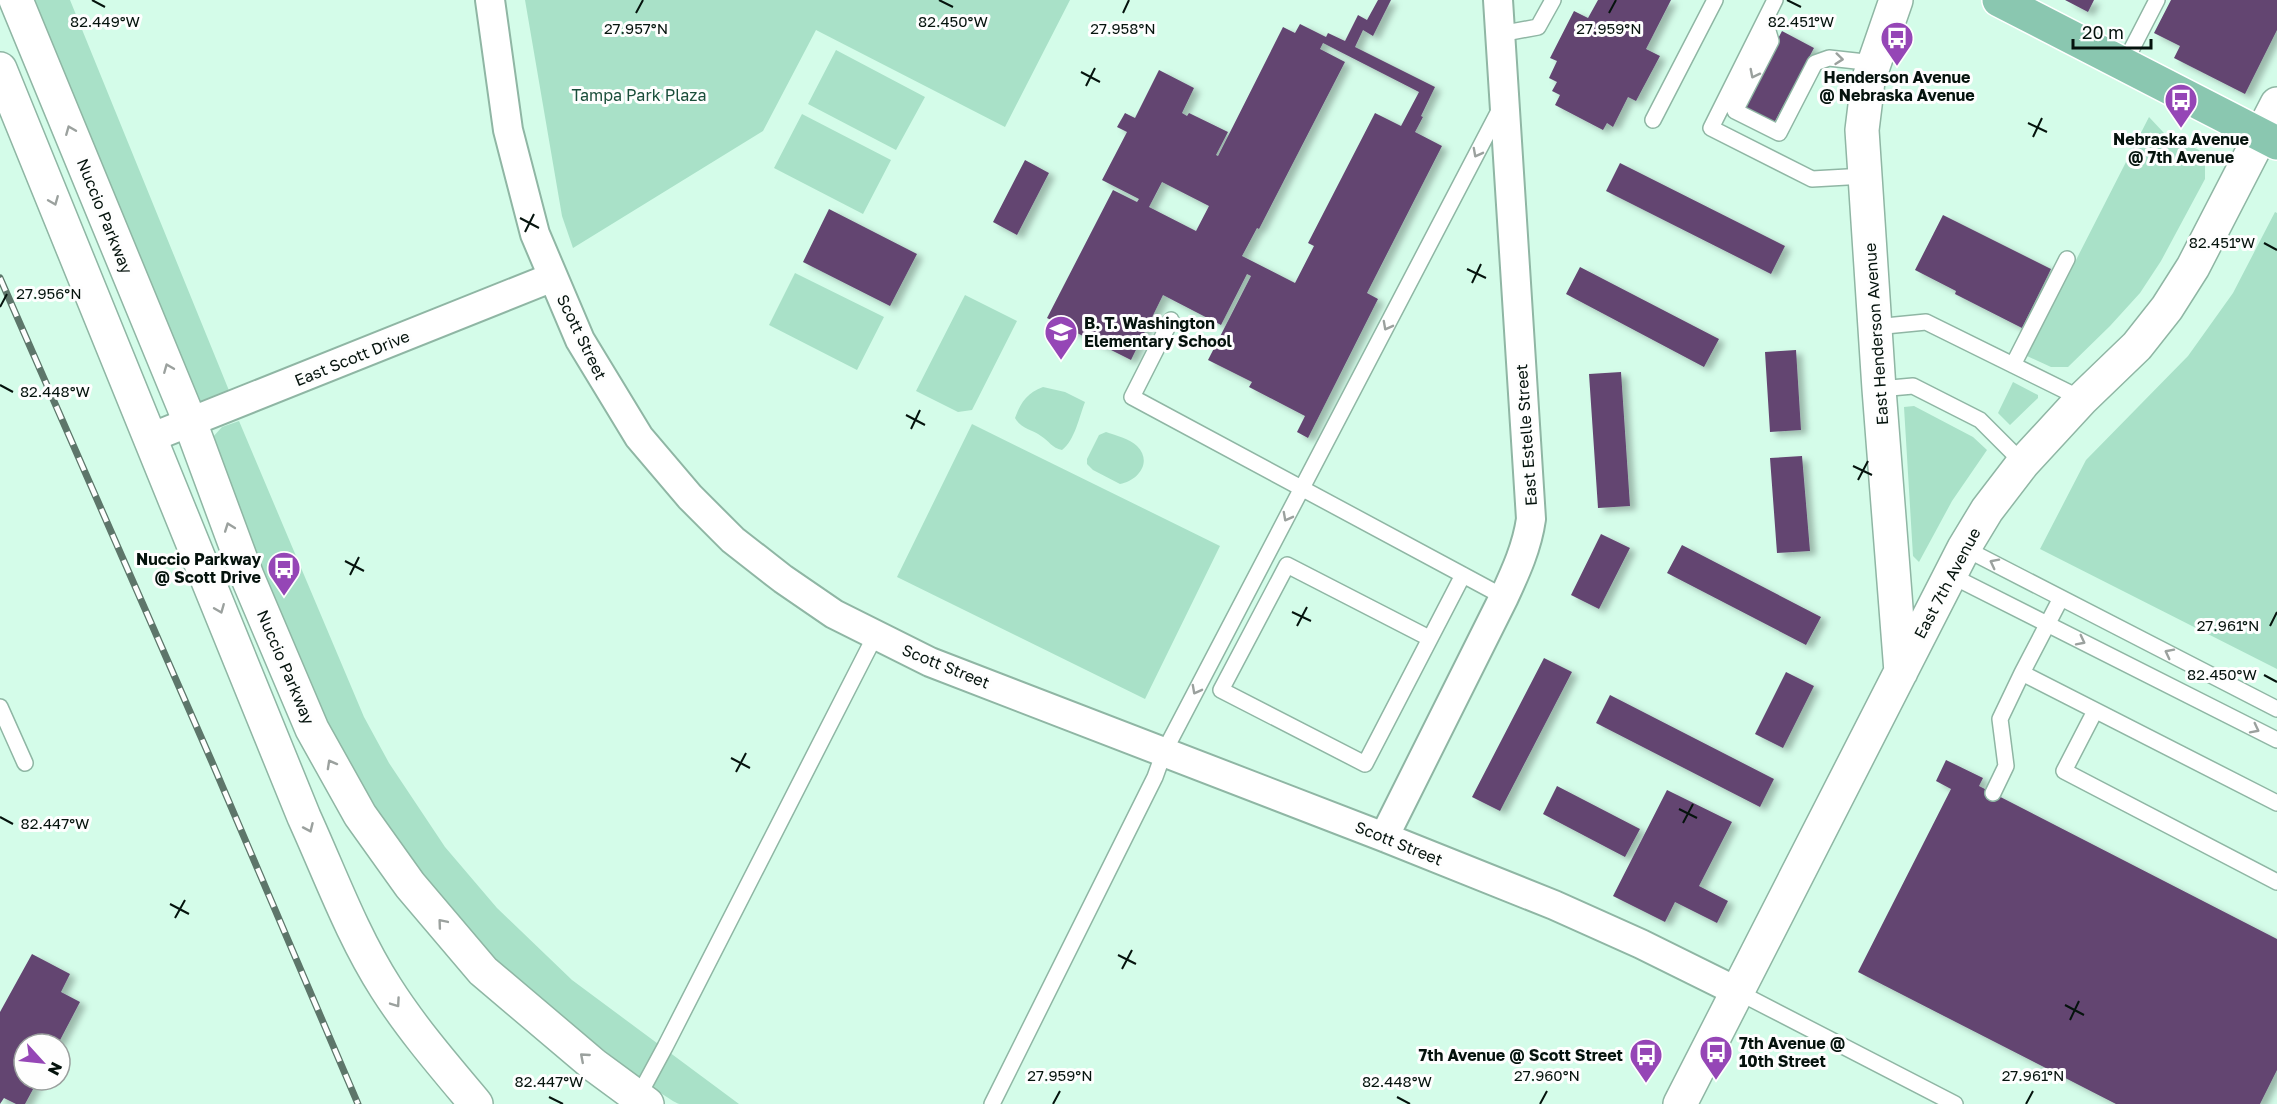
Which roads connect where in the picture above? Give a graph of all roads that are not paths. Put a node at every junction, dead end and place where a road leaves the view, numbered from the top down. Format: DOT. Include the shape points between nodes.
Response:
graph roads {
  1 [pos="16,0"];
  2 [pos="490,0"];
  3 [pos="1498,0"];
  4 [pos="1553,0"];
  5 [pos="1715,0"];
  6 [pos="1775,0"];
  7 [pos="1896,0"];
  8 [pos="2000,0"];
  9 [pos="2157,0"];
  10 [pos="1765,21"];
  11 [pos="1500,34"];
  12 [pos="1874,63"];
  13 [pos="2124,64"];
  14 [pos="0,69"];
  15 [pos="1504,101"];
  16 [pos="2277,104"];
  17 [pos="1653,120"];
  18 [pos="2269,139"];
  19 [pos="1865,176"];
  20 [pos="2067,259"];
  21 [pos="553,278"];
  22 [pos="1171,320"];
  23 [pos="1875,327"];
  24 [pos="2013,365"];
  25 [pos="1879,389"];
  26 [pos="2082,399"];
  27 [pos="190,422"];
  28 [pos="150,438"];
  29 [pos="2023,463"];
  30 [pos="1302,488"];
  31 [pos="1957,562"];
  32 [pos="1463,575"];
  33 [pos="1504,597"];
  34 [pos="2061,598"];
  35 [pos="2047,624"];
  36 [pos="875,636"];
  37 [pos="1429,638"];
  38 [pos="1901,672"];
  39 [pos="2022,674"];
  40 [pos="0,707"];
  41 [pos="2277,709"];
  42 [pos="2096,711"];
  43 [pos="2277,740"];
  44 [pos="1164,752"];
  45 [pos="25,763"];
  46 [pos="1993,794"];
  47 [pos="2277,803"];
  48 [pos="1384,837"];
  49 [pos="2277,882"];
  50 [pos="1738,992"];
  51 [pos="643,1100"];
  52 [pos="476,1104"];
  53 [pos="992,1104"];
  54 [pos="1680,1104"];
  55 [pos="1955,1104"];
  27 -- 1 [label="main road, Nuccio Parkway, one-way"];
  2 -- 21 [label="street, Scott Street" via="508,130 535,234"];
  3 -- 11 [label="street, East Estelle Street"];
  4 -- 11 [label="lane" via="1538,27"];
  5 -- 17 [label="lane"];
  6 -- 10 [label="lane"];
  7 -- 12 [label="main road, East Henderson Avenue"];
  8 -- 13 [label="main road"];
  9 -- 13 [label="lane"];
  10 -- 12 [label="lane, one-way" via="1771,41 1735,111 1779,133 1815,63 1829,58"];
  10 -- 19 [label="lane" via="1710,128 1812,179"];
  11 -- 15 [label="street, East Estelle Street"];
  12 -- 19 [label="main road, East Henderson Avenue" via="1862,130"];
  13 -- 18 [label="main road"];
  14 -- 28 [label="main road, one-way"];
  15 -- 30 [label="lane, one-way"];
  15 -- 33 [label="street, East Estelle Street" via="1531,519 1528,540"];
  16 -- 18 [label="main road, East 7th Avenue"];
  18 -- 26 [label="main road, East 7th Avenue" via="2167,308 2137,346"];
  19 -- 23 [label="main road, East Henderson Avenue"];
  20 -- 24 [label="lane"];
  21 -- 27 [label="street, East Scott Drive"];
  21 -- 36 [label="street, Scott Street" via="580,340 608,389 639,437 690,497 733,540 783,579"];
  22 -- 30 [label="lane" via="1132,397"];
  23 -- 24 [label="lane" via="1926,322"];
  23 -- 25 [label="main road, East Henderson Avenue"];
  24 -- 26 [label="lane"];
  25 -- 29 [label="lane" via="1913,386 1980,420"];
  25 -- 38 [label="main road, East Henderson Avenue"];
  26 -- 29 [label="main road, East 7th Avenue"];
  27 -- 28 [label="street, East Scott Drive"];
  51 -- 27 [label="main road, Nuccio Parkway, one-way" via="594,1065 483,971 410,885 360,815 312,729 247,576"];
  28 -- 52 [label="main road, one-way" via="349,918 386,987"];
  29 -- 31 [label="main road, East 7th Avenue" via="1987,510"];
  30 -- 32 [label="lane"];
  30 -- 44 [label="lane, one-way"];
  34 -- 31 [label="lane, one-way"];
  31 -- 35 [label="lane"];
  31 -- 38 [label="main road, East 7th Avenue"];
  32 -- 33 [label="lane"];
  32 -- 37 [label="lane"];
  33 -- 48 [label="street, East Estelle Street"];
  34 -- 35 [label="lane"];
  41 -- 34 [label="lane, one-way"];
  35 -- 39 [label="lane"];
  35 -- 43 [label="lane, one-way"];
  36 -- 44 [label="street, Scott Street" via="930,662"];
  36 -- 51 [label="lane" via="671,1037"];
  37 -- 37 [label="lane" via="1365,764 1221,690 1287,565"];
  38 -- 50 [label="main road, East 7th Avenue"];
  39 -- 42 [label="lane"];
  39 -- 46 [label="lane" via="2000,719 2006,766"];
  40 -- 45 [label="lane"];
  42 -- 47 [label="lane"];
  42 -- 49 [label="lane" via="2064,771"];
  44 -- 48 [label="street, Scott Street"];
  44 -- 53 [label="lane"];
  48 -- 50 [label="street, Scott Street" via="1554,905"];
  50 -- 54 [label="main road, East 7th Avenue"];
  50 -- 55 [label="lane"];
}
